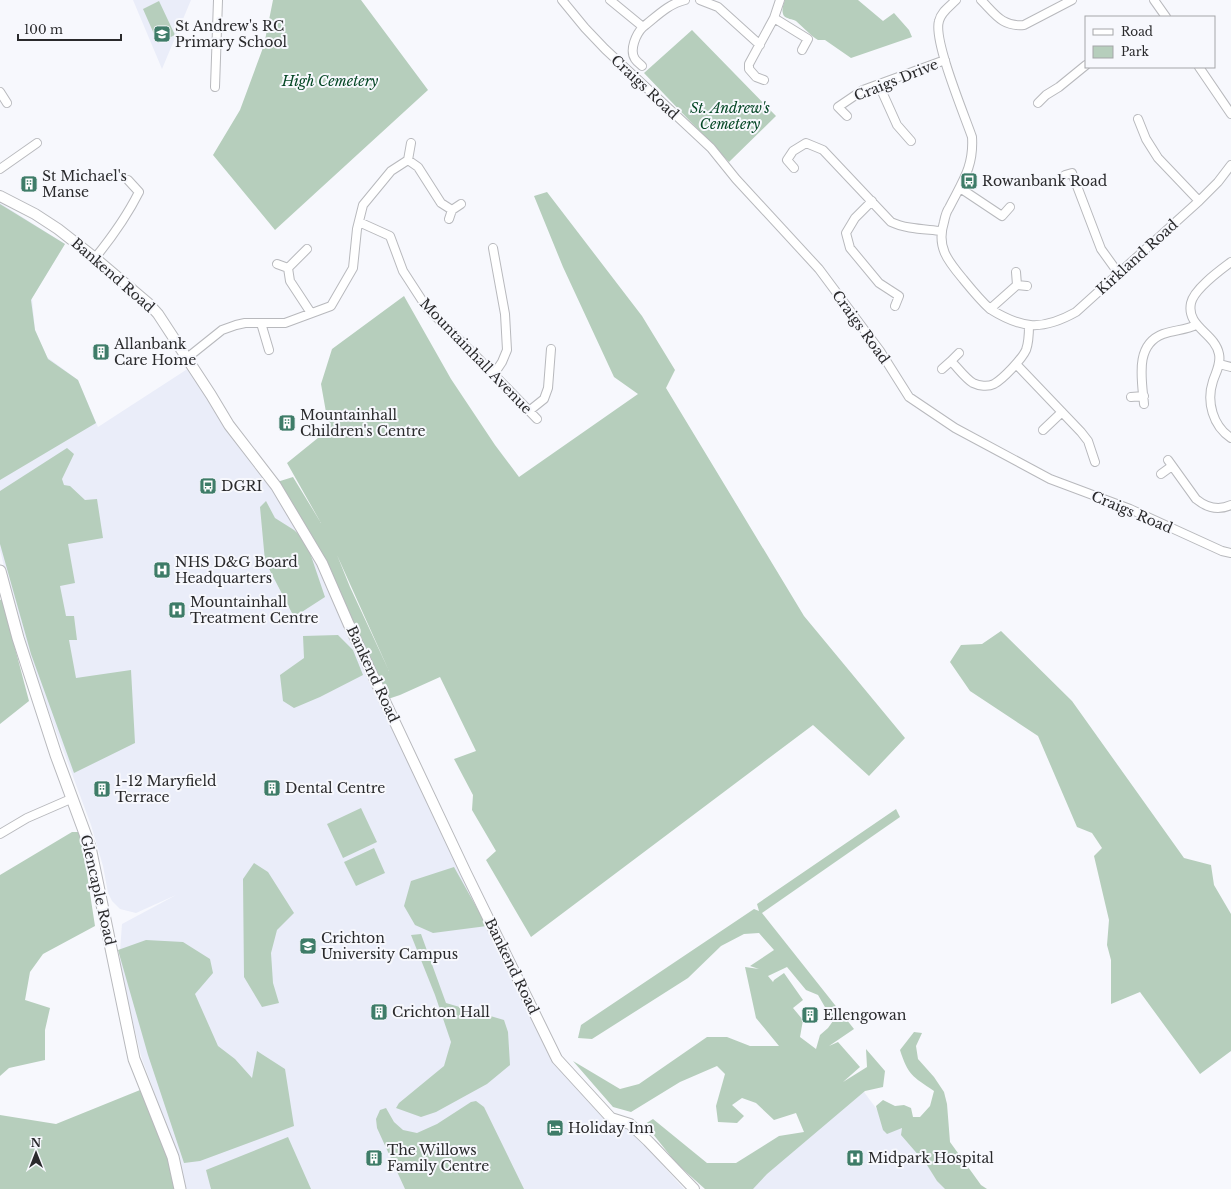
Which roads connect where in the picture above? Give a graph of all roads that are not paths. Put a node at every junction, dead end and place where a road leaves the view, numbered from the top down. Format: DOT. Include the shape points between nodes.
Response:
graph roads {
  1 [pos="218,0"];
  2 [pos="562,0"];
  3 [pos="610,0"];
  4 [pos="684,0"];
  5 [pos="700,0"];
  6 [pos="780,0"];
  7 [pos="956,0"];
  8 [pos="982,0"];
  9 [pos="1072,0"];
  10 [pos="1154,0"];
  11 [pos="1165,16"];
  12 [pos="774,18"];
  13 [pos="643,27"];
  14 [pos="760,45"];
  15 [pos="802,50"];
  16 [pos="944,60"];
  17 [pos="642,66"];
  18 [pos="1085,66"];
  19 [pos="1200,68"];
  20 [pos="764,80"];
  21 [pos="879,85"];
  22 [pos="215,87"];
  23 [pos="0,92"];
  24 [pos="7,103"];
  25 [pos="1038,103"];
  26 [pos="1231,114"];
  27 [pos="847,116"];
  28 [pos="1138,119"];
  29 [pos="911,141"];
  30 [pos="37,143"];
  31 [pos="411,143"];
  32 [pos="408,160"];
  33 [pos="1231,165"];
  34 [pos="794,168"];
  35 [pos="0,169"];
  36 [pos="1081,170"];
  37 [pos="128,180"];
  38 [pos="960,188"];
  39 [pos="0,196"];
  40 [pos="872,201"];
  41 [pos="1199,201"];
  42 [pos="461,204"];
  43 [pos="1010,207"];
  44 [pos="452,210"];
  45 [pos="449,219"];
  46 [pos="359,222"];
  47 [pos="941,231"];
  48 [pos="493,248"];
  49 [pos="307,249"];
  50 [pos="95,258"];
  51 [pos="277,264"];
  52 [pos="1230,264"];
  53 [pos="288,268"];
  54 [pos="1016,272"];
  55 [pos="1119,274"];
  56 [pos="1016,285"];
  57 [pos="1027,286"];
  58 [pos="895,306"];
  59 [pos="990,309"];
  60 [pos="311,313"];
  61 [pos="261,323"];
  62 [pos="1029,325"];
  63 [pos="1196,325"];
  64 [pos="551,349"];
  65 [pos="269,350"];
  66 [pos="959,353"];
  67 [pos="187,358"];
  68 [pos="951,361"];
  69 [pos="1016,364"];
  70 [pos="1219,364"];
  71 [pos="1231,367"];
  72 [pos="942,369"];
  73 [pos="494,374"];
  74 [pos="1131,397"];
  75 [pos="529,411"];
  76 [pos="1062,412"];
  77 [pos="537,419"];
  78 [pos="1043,430"];
  79 [pos="1231,438"];
  80 [pos="1095,462"];
  81 [pos="1161,474"];
  82 [pos="1231,505"];
  83 [pos="1231,553"];
  84 [pos="0,571"];
  85 [pos="73,798"];
  86 [pos="0,834"];
  87 [pos="180,1189"];
  88 [pos="694,1189"];
  1 -- 22 [label="street"];
  2 -- 83 [label="street, Craigs Road" via="605,49 711,148 819,269 880,351 909,396 954,428 1050,479 1130,509"];
  3 -- 13 [label="street"];
  4 -- 13 [label="street" via="677,2"];
  5 -- 14 [label="street" via="718,7"];
  6 -- 12 [label="street"];
  7 -- 16 [label="street" via="942,13 938,22 937,32"];
  8 -- 9 [label="street" via="1000,20 1016,25 1024,25"];
  10 -- 11 [label="street"];
  12 -- 14 [label="street"];
  12 -- 15 [label="street" via="808,39"];
  13 -- 17 [label="street" via="638,33 633,54"];
  14 -- 20 [label="street" via="749,64 749,69 756,77"];
  16 -- 21 [label="street, Craigs Drive"];
  16 -- 38 [label="street" via="972,137 971,162"];
  18 -- 25 [label="street"];
  19 -- 26 [label="street"];
  21 -- 27 [label="street, Craigs Drive" via="863,90 838,107"];
  21 -- 29 [label="street" via="899,134"];
  23 -- 24 [label="street"];
  28 -- 41 [label="street" via="1146,139 1158,158"];
  30 -- 35 [label="street"];
  31 -- 32 [label="street"];
  32 -- 44 [label="street" via="418,167 441,203"];
  32 -- 46 [label="street" via="391,171 363,205"];
  33 -- 41 [label="street, Kirkland Road"];
  34 -- 40 [label="street" via="787,160 793,151 806,144 823,150"];
  36 -- 55 [label="street" via="1069,174 1101,249"];
  37 -- 50 [label="street" via="140,192"];
  38 -- 43 [label="street" via="1002,216"];
  38 -- 47 [label="street" via="948,209"];
  39 -- 50 [label="street, Bankend Road" via="58,229"];
  40 -- 47 [label="street" via="891,222 900,226"];
  40 -- 58 [label="street" via="855,218 846,233 850,248 879,283 899,296"];
  41 -- 55 [label="street, Kirkland Road"];
  42 -- 44 [label="street"];
  44 -- 45 [label="street"];
  46 -- 60 [label="street" via="353,268 331,306"];
  46 -- 73 [label="street, Mountainhall Avenue" via="390,236 403,270 427,308"];
  47 -- 59 [label="street" via="944,254 950,264"];
  48 -- 73 [label="street" via="505,314 506,350"];
  49 -- 53 [label="street"];
  50 -- 67 [label="street, Bankend Road" via="148,302"];
  51 -- 53 [label="street"];
  52 -- 63 [label="street" via="1192,298 1191,312"];
  53 -- 60 [label="street" via="290,281"];
  54 -- 56 [label="street"];
  55 -- 62 [label="street, Kirkland Road" via="1076,312 1056,322"];
  56 -- 57 [label="street"];
  56 -- 59 [label="street"];
  59 -- 62 [label="street, Kirkland Road" via="1013,322"];
  60 -- 61 [label="street" via="285,323"];
  61 -- 65 [label="street"];
  61 -- 67 [label="street" via="236,325 222,330"];
  62 -- 69 [label="street" via="1026,348"];
  63 -- 70 [label="street" via="1216,345"];
  63 -- 74 [label="street" via="1164,334 1149,344 1142,363 1144,400"];
  64 -- 75 [label="street" via="548,388 544,399"];
  66 -- 68 [label="street"];
  67 -- 88 [label="street, Bankend Road" via="229,425 276,486 322,563 466,873 558,1059 611,1118 630,1124"];
  68 -- 69 [label="street" via="969,379 982,386 995,383"];
  68 -- 72 [label="street"];
  69 -- 76 [label="street"];
  70 -- 71 [label="street"];
  70 -- 79 [label="street" via="1211,387 1210,402 1218,425"];
  73 -- 75 [label="street, Mountainhall Avenue"];
  75 -- 77 [label="street, Mountainhall Avenue"];
  76 -- 78 [label="street"];
  76 -- 80 [label="street" via="1088,441"];
  81 -- 82 [label="street" via="1170,463 1200,502 1214,508"];
  84 -- 85 [label="main road, Glencaple Road" via="18,638 56,755"];
  85 -- 86 [label="street" via="27,818"];
  85 -- 87 [label="main road, Glencaple Road" via="90,847 134,1059 173,1157"];
}
